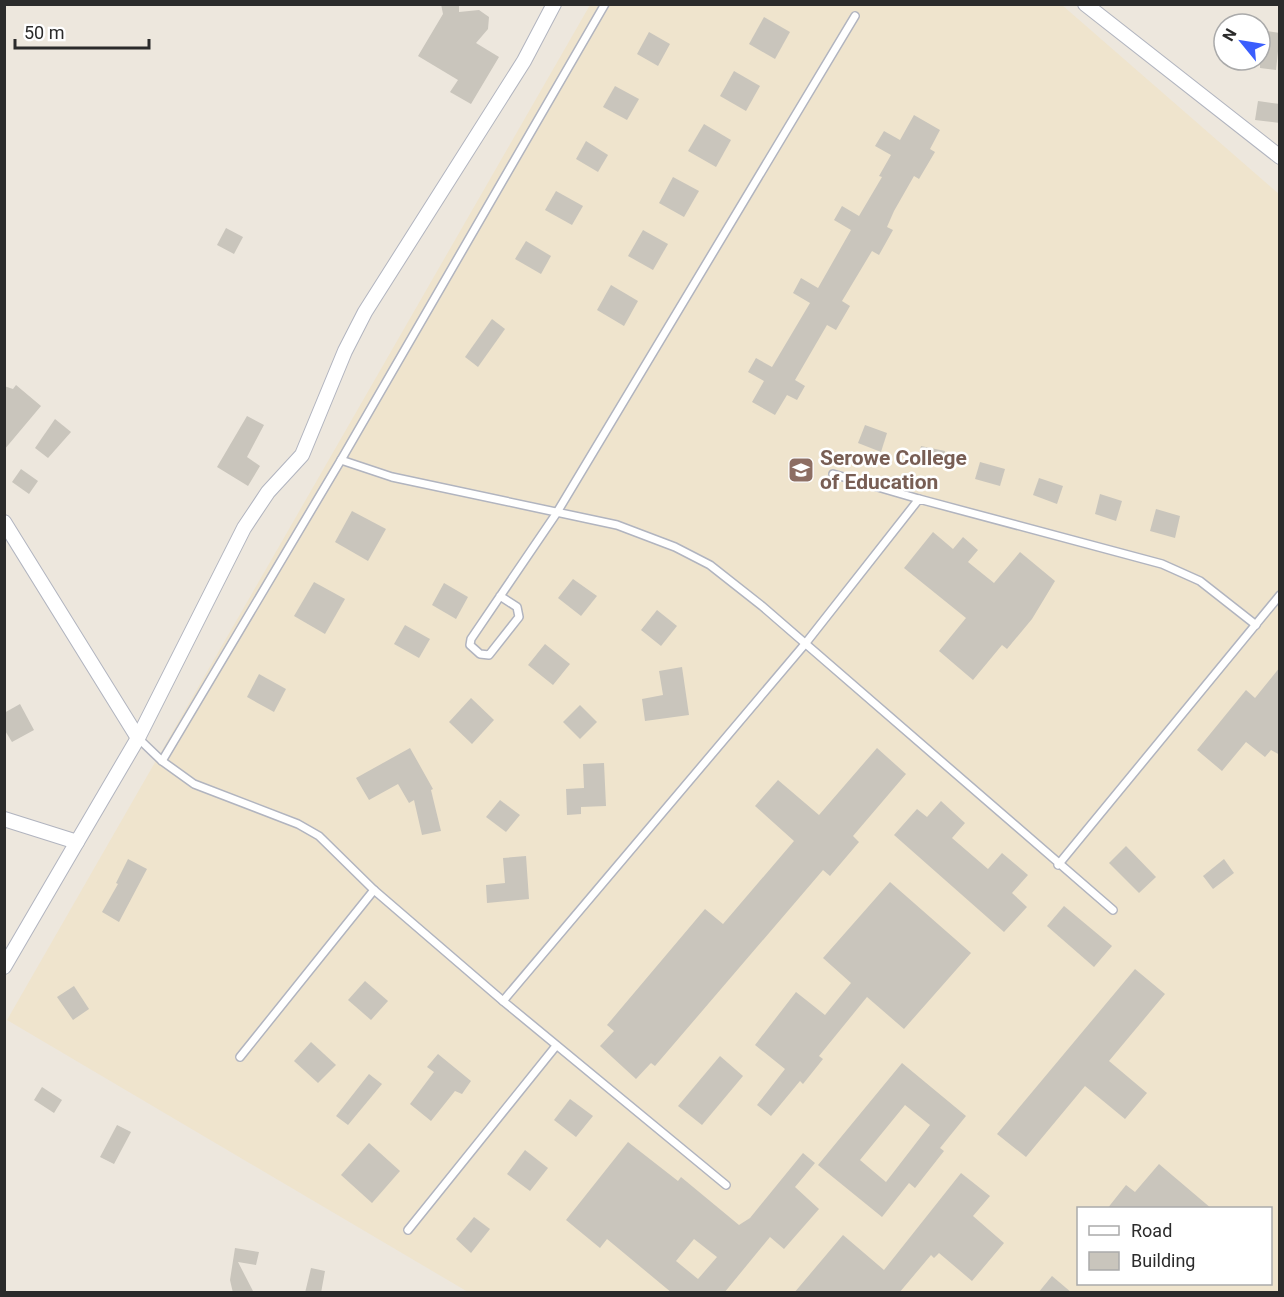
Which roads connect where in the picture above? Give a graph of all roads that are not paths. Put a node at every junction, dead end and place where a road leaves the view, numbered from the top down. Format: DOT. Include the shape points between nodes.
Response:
graph roads {
  1 [pos="554,4"];
  2 [pos="605,4"];
  3 [pos="1085,4"];
  4 [pos="855,16"];
  5 [pos="1280,157"];
  6 [pos="341,460"];
  7 [pos="833,474"];
  8 [pos="919,499"];
  9 [pos="556,514"];
  10 [pos="4,522"];
  11 [pos="1280,595"];
  12 [pos="500,596"];
  13 [pos="1256,625"];
  14 [pos="805,644"];
  15 [pos="138,738"];
  16 [pos="162,761"];
  17 [pos="4,819"];
  18 [pos="77,842"];
  19 [pos="1058,865"];
  20 [pos="374,890"];
  21 [pos="1113,910"];
  22 [pos="4,967"];
  23 [pos="503,1002"];
  24 [pos="556,1046"];
  25 [pos="240,1057"];
  26 [pos="726,1185"];
  27 [pos="408,1230"];
  1 -- 15 [label="street" via="524,61 365,312 302,455 268,492 244,528"];
  2 -- 6 [label="lane"];
  3 -- 5 [label="street"];
  4 -- 9 [label="lane"];
  6 -- 9 [label="lane" via="392,477"];
  6 -- 16 [label="lane"];
  7 -- 8 [label="lane"];
  8 -- 13 [label="lane" via="1162,564 1200,581"];
  8 -- 14 [label="lane"];
  9 -- 12 [label="lane"];
  9 -- 14 [label="lane" via="616,525 684,551 710,565"];
  10 -- 15 [label="street"];
  11 -- 13 [label="lane"];
  12 -- 12 [label="lane" via="517,607 519,617 489,655 480,654 470,645 471,639"];
  13 -- 19 [label="lane"];
  14 -- 19 [label="lane"];
  14 -- 23 [label="lane"];
  15 -- 16 [label="lane"];
  15 -- 18 [label="street"];
  16 -- 20 [label="lane" via="194,784 306,828"];
  17 -- 18 [label="street"];
  18 -- 22 [label="street"];
  19 -- 21 [label="lane"];
  20 -- 23 [label="lane"];
  20 -- 25 [label="lane"];
  23 -- 24 [label="lane"];
  24 -- 26 [label="lane"];
  24 -- 27 [label="lane"];
}
